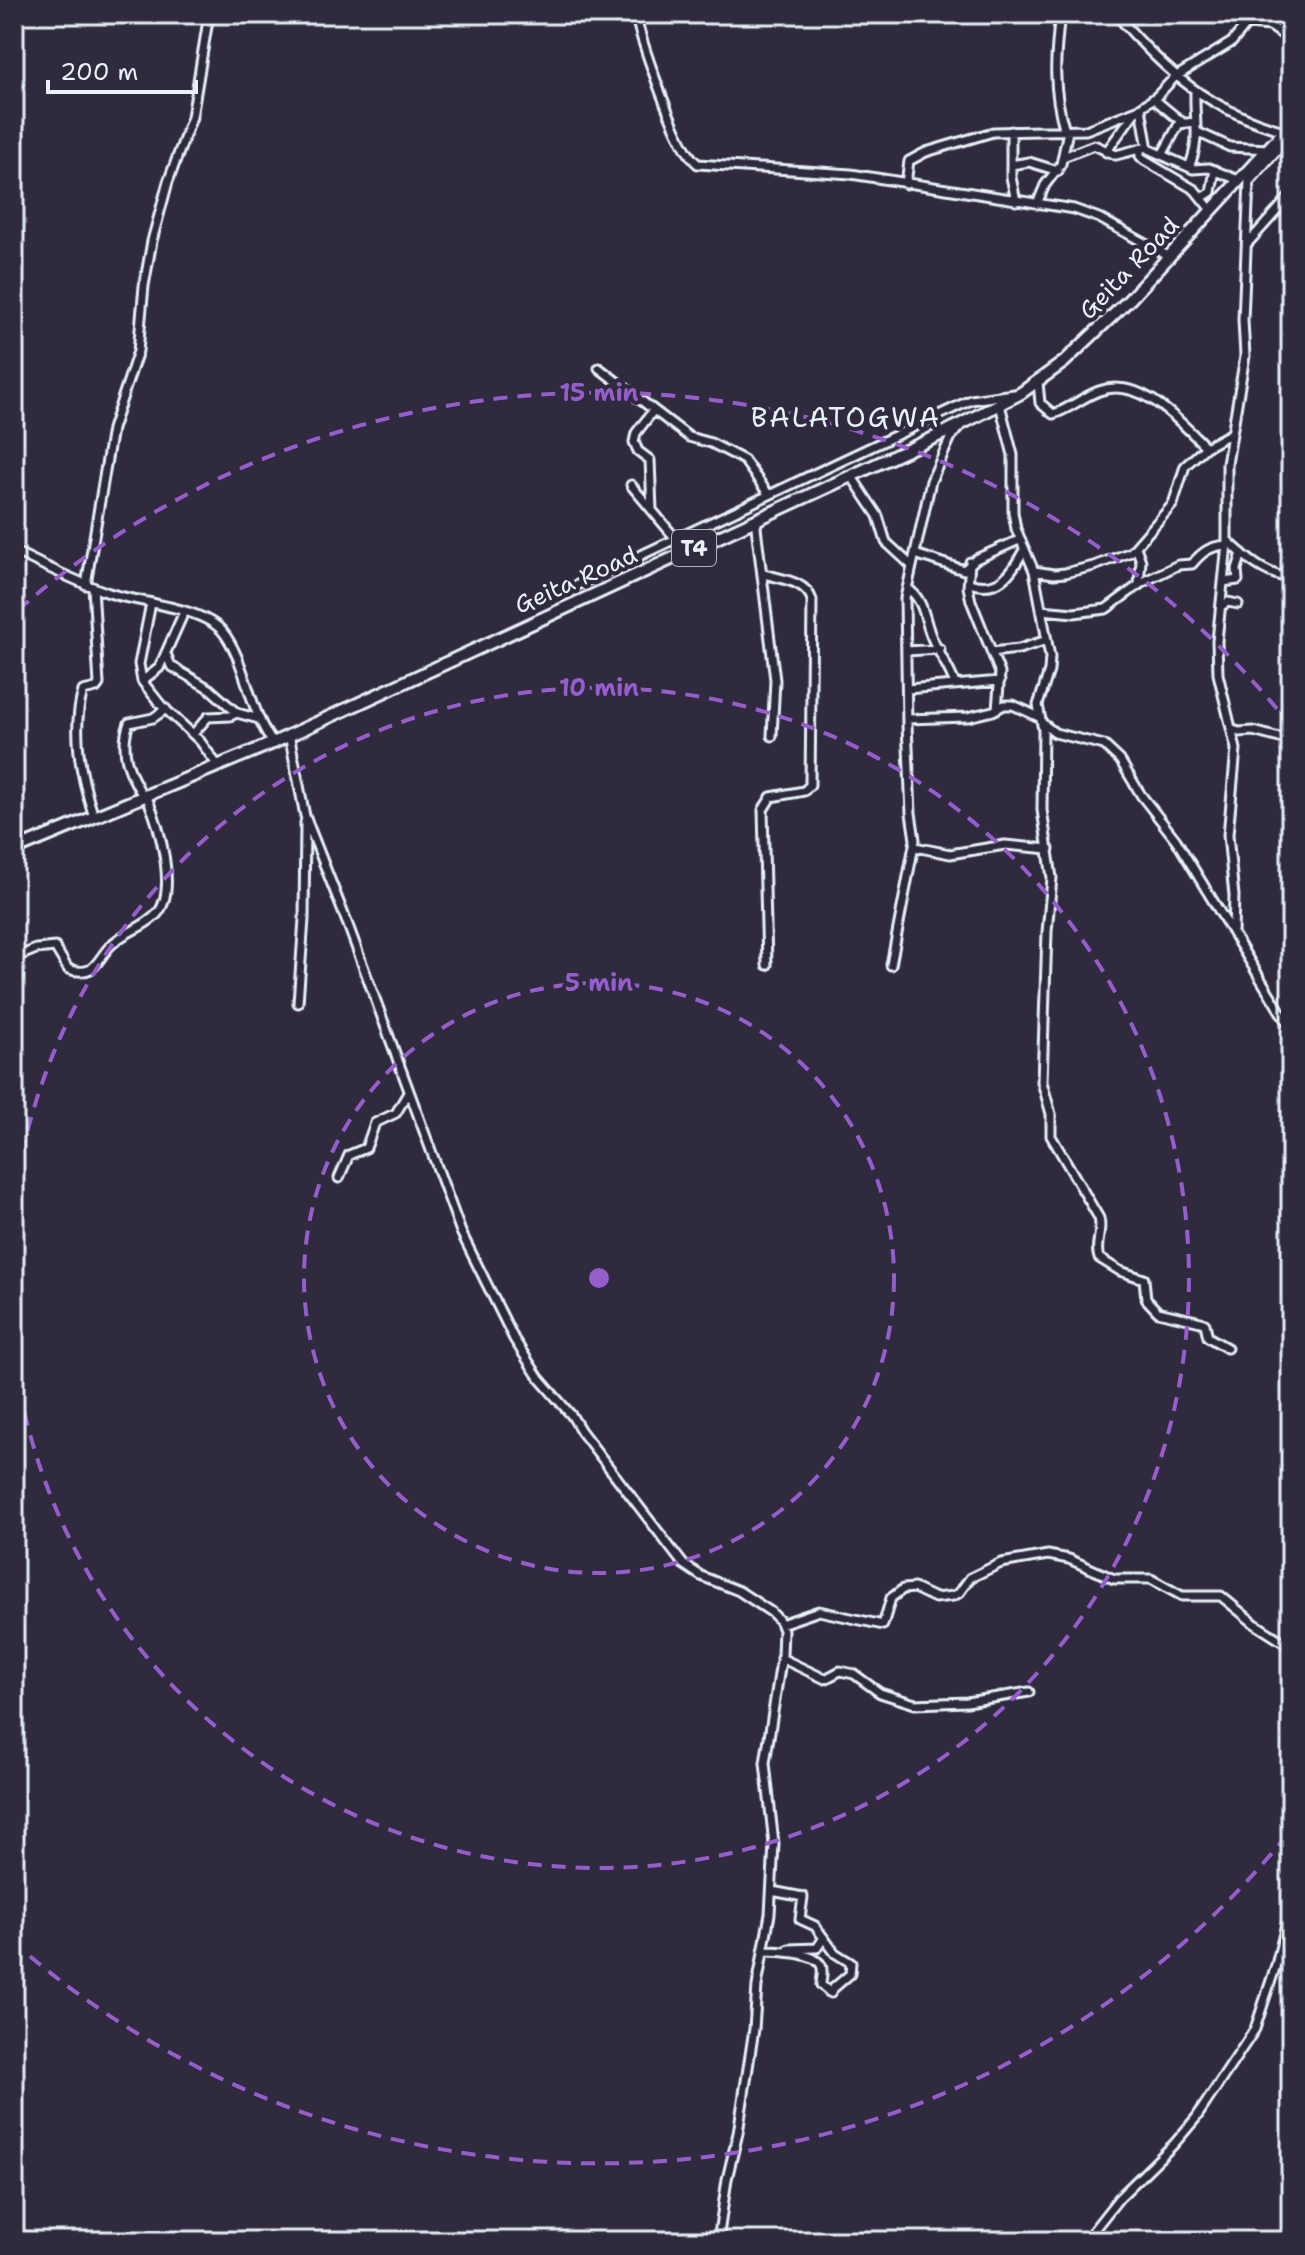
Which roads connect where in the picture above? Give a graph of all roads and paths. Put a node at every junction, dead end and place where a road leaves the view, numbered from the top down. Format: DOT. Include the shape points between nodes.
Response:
graph roads {
  1 [pos="209,14"];
  2 [pos="635,14"];
  3 [pos="1060,14"];
  4 [pos="1116,14"];
  5 [pos="1225,14"];
  6 [pos="1255,14"];
  7 [pos="1290,14"];
  8 [pos="1291,20"];
  9 [pos="1247,24"];
  10 [pos="1291,28"];
  11 [pos="1288,39"];
  12 [pos="1291,66"];
  13 [pos="1175,77"];
  14 [pos="1291,91"];
  15 [pos="1195,92"];
  16 [pos="1154,99"];
  17 [pos="1139,109"];
  18 [pos="1182,122"];
  19 [pos="1195,122"];
  20 [pos="1289,130"];
  21 [pos="1011,131"];
  22 [pos="1066,131"];
  23 [pos="1197,132"];
  24 [pos="1144,148"];
  25 [pos="1268,149"];
  26 [pos="1106,152"];
  27 [pos="1162,155"];
  28 [pos="1063,157"];
  29 [pos="1011,165"];
  30 [pos="1189,167"];
  31 [pos="1215,170"];
  32 [pos="1058,171"];
  33 [pos="1244,180"];
  34 [pos="906,184"];
  35 [pos="1291,195"];
  36 [pos="1203,197"];
  37 [pos="1016,201"];
  38 [pos="1037,204"];
  39 [pos="1211,210"];
  40 [pos="1248,243"];
  41 [pos="1168,256"];
  42 [pos="599,368"];
  43 [pos="1038,382"];
  44 [pos="1021,393"];
  45 [pos="1000,405"];
  46 [pos="653,411"];
  47 [pos="967,421"];
  48 [pos="1230,434"];
  49 [pos="1206,447"];
  50 [pos="853,475"];
  51 [pos="631,485"];
  52 [pos="769,495"];
  53 [pos="652,510"];
  54 [pos="759,517"];
  55 [pos="676,539"];
  56 [pos="1019,540"];
  57 [pos="1227,543"];
  58 [pos="1136,547"];
  59 [pos="1024,550"];
  60 [pos="14,551"];
  61 [pos="1242,553"];
  62 [pos="915,554"];
  63 [pos="970,562"];
  64 [pos="912,566"];
  65 [pos="1034,571"];
  66 [pos="764,574"];
  67 [pos="1291,578"];
  68 [pos="1223,582"];
  69 [pos="969,583"];
  70 [pos="1139,584"];
  71 [pos="89,586"];
  72 [pos="907,588"];
  73 [pos="567,590"];
  74 [pos="151,603"];
  75 [pos="1238,604"];
  76 [pos="1221,606"];
  77 [pos="1041,610"];
  78 [pos="184,612"];
  79 [pos="1047,640"];
  80 [pos="940,649"];
  81 [pos="906,651"];
  82 [pos="991,652"];
  83 [pos="167,656"];
  84 [pos="142,681"];
  85 [pos="1000,681"];
  86 [pos="955,684"];
  87 [pos="907,689"];
  88 [pos="166,709"];
  89 [pos="997,709"];
  90 [pos="237,713"];
  91 [pos="259,719"];
  92 [pos="907,719"];
  93 [pos="1041,720"];
  94 [pos="1233,730"];
  95 [pos="193,734"];
  96 [pos="289,734"];
  97 [pos="772,736"];
  98 [pos="1291,741"];
  99 [pos="273,743"];
  100 [pos="218,766"];
  101 [pos="146,795"];
  102 [pos="305,816"];
  103 [pos="94,817"];
  104 [pos="915,847"];
  105 [pos="1049,849"];
  106 [pos="14,850"];
  107 [pos="1233,934"];
  108 [pos="14,958"];
  109 [pos="767,965"];
  110 [pos="891,965"];
  111 [pos="298,1003"];
  112 [pos="1291,1029"];
  113 [pos="409,1091"];
  114 [pos="339,1178"];
  115 [pos="1227,1348"];
  116 [pos="781,1624"];
  117 [pos="1291,1647"];
  118 [pos="781,1658"];
  119 [pos="1029,1692"];
  120 [pos="772,1891"];
  121 [pos="1291,1905"];
  122 [pos="824,1937"];
  123 [pos="763,1951"];
  124 [pos="777,1951"];
  125 [pos="762,1961"];
  126 [pos="718,2241"];
  127 [pos="1085,2241"];
  1 -- 71 [label="street" via="192,117 152,241 138,351 112,429"];
  2 -- 34 [label="street" via="676,131 698,164 842,173"];
  3 -- 22 [label="street" via="1054,74"];
  4 -- 13 [label="street"];
  5 -- 9 [label="street"];
  6 -- 9 [label="street"];
  7 -- 8 [label="street"];
  9 -- 11 [label="street" via="1270,26"];
  9 -- 13 [label="street" via="1232,42"];
  10 -- 11 [label="street"];
  12 -- 14 [label="street"];
  13 -- 15 [label="street"];
  13 -- 16 [label="street"];
  15 -- 19 [label="street"];
  15 -- 20 [label="street" via="1249,120"];
  16 -- 17 [label="street"];
  16 -- 18 [label="street"];
  17 -- 22 [label="street" via="1086,130"];
  17 -- 24 [label="street"];
  17 -- 26 [label="street"];
  18 -- 19 [label="street"];
  18 -- 27 [label="street"];
  19 -- 23 [label="street"];
  20 -- 25 [label="highway, Geita Road / T4"];
  20 -- 33 [label="street"];
  21 -- 22 [label="street"];
  21 -- 29 [label="street"];
  21 -- 34 [label="street" via="912,158"];
  22 -- 28 [label="street"];
  23 -- 25 [label="street" via="1230,147"];
  23 -- 30 [label="street"];
  24 -- 26 [label="street" via="1120,155"];
  24 -- 27 [label="street"];
  24 -- 36 [label="street" via="1144,160"];
  25 -- 33 [label="highway, Geita Road / T4"];
  26 -- 28 [label="street" via="1094,145"];
  27 -- 30 [label="street"];
  28 -- 32 [label="street"];
  29 -- 32 [label="street" via="1029,162"];
  29 -- 37 [label="street"];
  30 -- 31 [label="street"];
  31 -- 33 [label="street"];
  31 -- 36 [label="street" via="1211,192"];
  32 -- 38 [label="street"];
  33 -- 39 [label="highway, Geita Road / T4"];
  33 -- 40 [label="street"];
  34 -- 37 [label="street"];
  35 -- 40 [label="street"];
  36 -- 39 [label="street"];
  37 -- 38 [label="street"];
  38 -- 41 [label="street" via="1086,213"];
  39 -- 41 [label="highway, Geita Road / T4"];
  40 -- 48 [label="street" via="1245,356"];
  41 -- 43 [label="highway, Geita Road / T4" via="1130,299"];
  42 -- 46 [label="street"];
  43 -- 44 [label="highway, Geita Road / T4"];
  43 -- 49 [label="street" via="1040,403 1053,414 1100,391 1131,390 1169,412"];
  44 -- 45 [label="highway, Geita Road / T4"];
  44 -- 52 [label="street" via="971,400"];
  45 -- 47 [label="highway, Geita Road / T4"];
  45 -- 56 [label="street" via="1013,455 1013,512"];
  46 -- 52 [label="street" via="689,437 744,460"];
  46 -- 53 [label="street" via="634,442 650,460"];
  47 -- 50 [label="highway, Geita Road / T4"];
  47 -- 62 [label="street" via="951,437 931,481"];
  48 -- 49 [label="street"];
  48 -- 57 [label="street"];
  49 -- 58 [label="street" via="1185,466 1173,504"];
  50 -- 54 [label="highway, Geita Road / T4"];
  50 -- 64 [label="street" via="878,516 886,542"];
  51 -- 53 [label="street"];
  52 -- 55 [label="street"];
  53 -- 55 [label="street"];
  54 -- 66 [label="street"];
  54 -- 96 [label="highway, Geita Road / T4"];
  55 -- 73 [label="street"];
  56 -- 59 [label="street"];
  56 -- 63 [label="street"];
  57 -- 61 [label="street"];
  57 -- 68 [label="street"];
  57 -- 70 [label="street" via="1202,552 1191,565 1178,565"];
  58 -- 65 [label="street" via="1084,568 1054,574"];
  58 -- 70 [label="street"];
  59 -- 65 [label="street"];
  59 -- 69 [label="street" via="1003,580"];
  60 -- 71 [label="street"];
  61 -- 67 [label="street" via="1271,575"];
  61 -- 68 [label="street" via="1238,580"];
  62 -- 63 [label="street" via="964,570"];
  62 -- 64 [label="street"];
  63 -- 69 [label="street"];
  64 -- 72 [label="street"];
  65 -- 77 [label="street"];
  66 -- 97 [label="street" via="775,680"];
  66 -- 109 [label="street" via="800,585 812,600 810,785 771,797 763,810"];
  68 -- 76 [label="street"];
  69 -- 82 [label="street"];
  70 -- 77 [label="street" via="1106,609"];
  71 -- 74 [label="street"];
  71 -- 103 [label="street" via="99,679 98,686 83,691 76,724"];
  72 -- 80 [label="street" via="921,604"];
  72 -- 81 [label="street"];
  74 -- 78 [label="street"];
  74 -- 84 [label="street" via="139,664"];
  75 -- 76 [label="street"];
  76 -- 94 [label="street" via="1218,674"];
  77 -- 79 [label="street"];
  78 -- 83 [label="street"];
  78 -- 91 [label="street" via="213,622 225,634"];
  79 -- 82 [label="street"];
  79 -- 93 [label="street" via="1050,666 1038,698"];
  80 -- 81 [label="street"];
  80 -- 86 [label="street"];
  81 -- 87 [label="street"];
  82 -- 85 [label="street"];
  83 -- 84 [label="street"];
  83 -- 90 [label="street" via="171,666"];
  84 -- 88 [label="street"];
  85 -- 86 [label="street"];
  85 -- 89 [label="street"];
  86 -- 87 [label="street"];
  87 -- 92 [label="street"];
  88 -- 95 [label="street"];
  88 -- 101 [label="street" via="129,723 127,729 125,760"];
  89 -- 92 [label="street" via="968,717"];
  89 -- 93 [label="street" via="1013,705"];
  90 -- 91 [label="street"];
  90 -- 95 [label="street" via="208,717"];
  91 -- 99 [label="street"];
  92 -- 104 [label="street"];
  93 -- 105 [label="street" via="1042,810"];
  93 -- 107 [label="street" via="1055,733 1094,741 1113,752 1176,840"];
  94 -- 98 [label="street"];
  94 -- 107 [label="street" via="1228,835"];
  95 -- 100 [label="street"];
  96 -- 99 [label="highway, Geita Road / T4"];
  96 -- 102 [label="street"];
  99 -- 100 [label="highway, Geita Road / T4"];
  100 -- 101 [label="highway, Geita Road / T4"];
  101 -- 103 [label="highway, Geita Road / T4"];
  101 -- 108 [label="street" via="163,850 165,898 159,912 118,938 92,969 68,969 55,947"];
  102 -- 111 [label="street"];
  102 -- 113 [label="street"];
  103 -- 106 [label="highway, Geita Road / T4"];
  104 -- 105 [label="street" via="950,854 1005,845"];
  104 -- 110 [label="street"];
  105 -- 115 [label="street" via="1052,878 1041,1070 1051,1136 1099,1218 1099,1258 1144,1279 1146,1299 1158,1312 1205,1324 1208,1337"];
  107 -- 112 [label="street"];
  113 -- 114 [label="street" via="396,1113 375,1123 366,1148 349,1155"];
  113 -- 116 [label="street" via="461,1232 539,1378 683,1564 739,1591"];
  116 -- 117 [label="street" via="819,1611 883,1625 891,1598 903,1589 935,1598 953,1596 970,1578 1001,1563 1048,1555 1114,1579 1151,1579 1182,1596 1221,1596"];
  116 -- 118 [label="street"];
  118 -- 119 [label="street" via="825,1679 840,1671 854,1674 880,1693 915,1704"];
  118 -- 120 [label="street" via="765,1763 774,1844"];
  120 -- 122 [label="street" via="803,1897 800,1919"];
  120 -- 123 [label="street"];
  121 -- 127 [label="street" via="1255,2029 1196,2118"];
  122 -- 124 [label="street" via="817,1948"];
  122 -- 124 [label="street" via="851,1963 850,1974 831,1993 821,1985 817,1962"];
  123 -- 124 [label="street"];
  123 -- 125 [label="street"];
  124 -- 125 [label="street"];
  125 -- 126 [label="street"];
}
